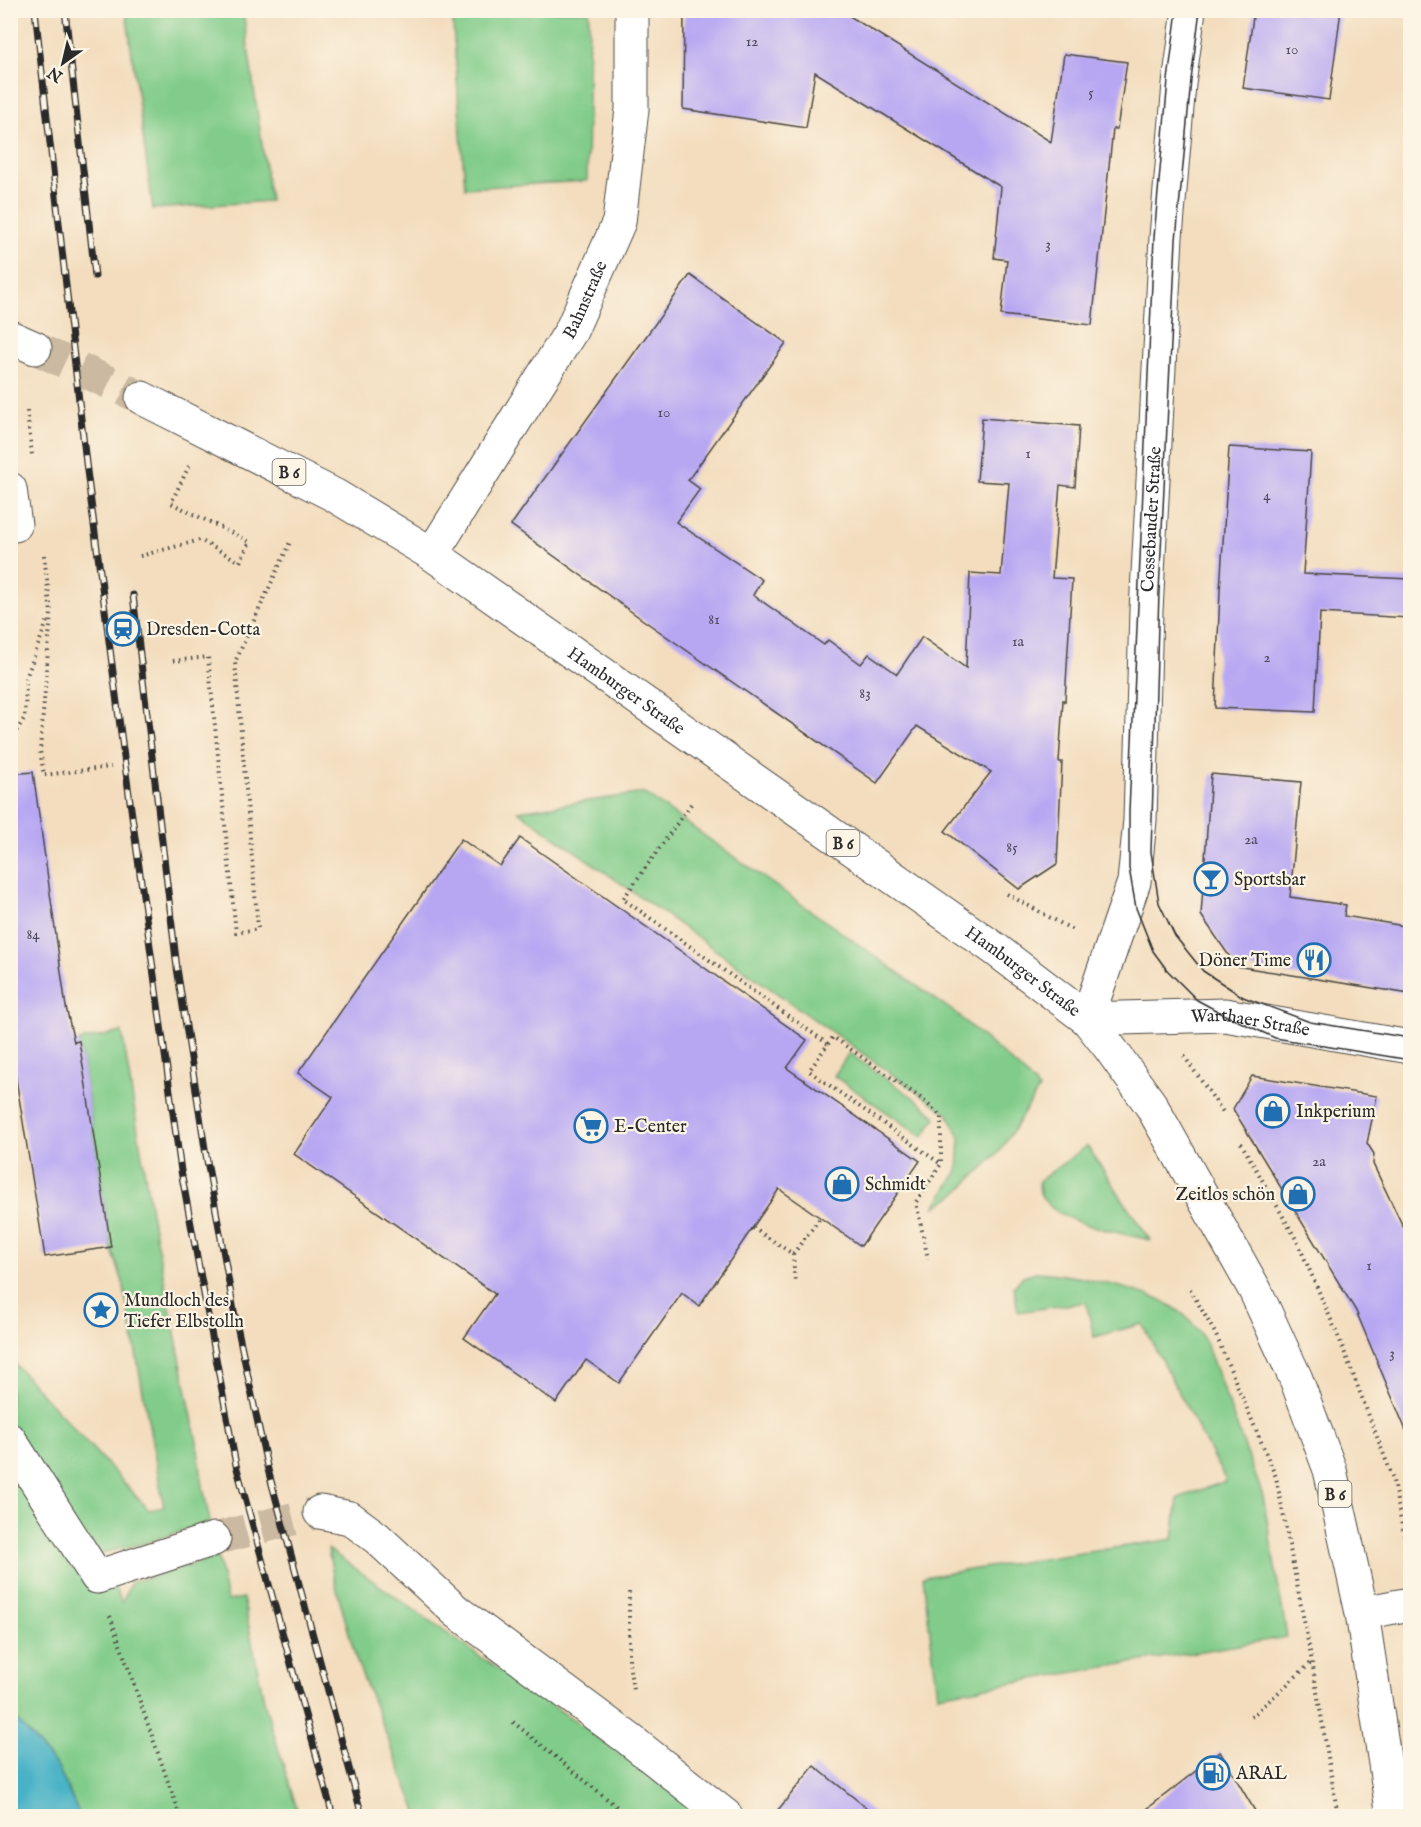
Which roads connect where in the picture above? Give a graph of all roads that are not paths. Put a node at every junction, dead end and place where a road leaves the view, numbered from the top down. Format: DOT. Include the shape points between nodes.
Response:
graph roads {
  1 [pos="632,10"];
  2 [pos="1189,10"];
  3 [pos="142,398"];
  4 [pos="10,489"];
  5 [pos="15,525"];
  6 [pos="432,554"];
  7 [pos="1087,1019"];
  8 [pos="1410,1047"];
  9 [pos="10,1440"];
  10 [pos="320,1512"];
  11 [pos="214,1539"];
  12 [pos="1410,1604"];
  13 [pos="1362,1613"];
  14 [pos="726,1816"];
  15 [pos="1393,1816"];
  1 -- 6 [label="main road, Bahnstraße" via="632,109 619,222 571,331"];
  2 -- 7 [label="main road, Cossebauder Straße" via="1166,237 1134,882"];
  3 -- 6 [label="main road, Hamburger Straße / B 6" via="334,495"];
  4 -- 5 [label="main road"];
  6 -- 7 [label="main road, Hamburger Straße / B 6" via="995,949"];
  7 -- 8 [label="main road, Warthaer Straße" via="1225,1015"];
  7 -- 13 [label="main road, B 6" via="1151,1105 1255,1290 1296,1379 1330,1470"];
  9 -- 11 [label="main road" via="97,1577"];
  10 -- 14 [label="main road" via="350,1518 377,1538 456,1611"];
  12 -- 13 [label="main road"];
  13 -- 15 [label="main road, B 6"];
}
